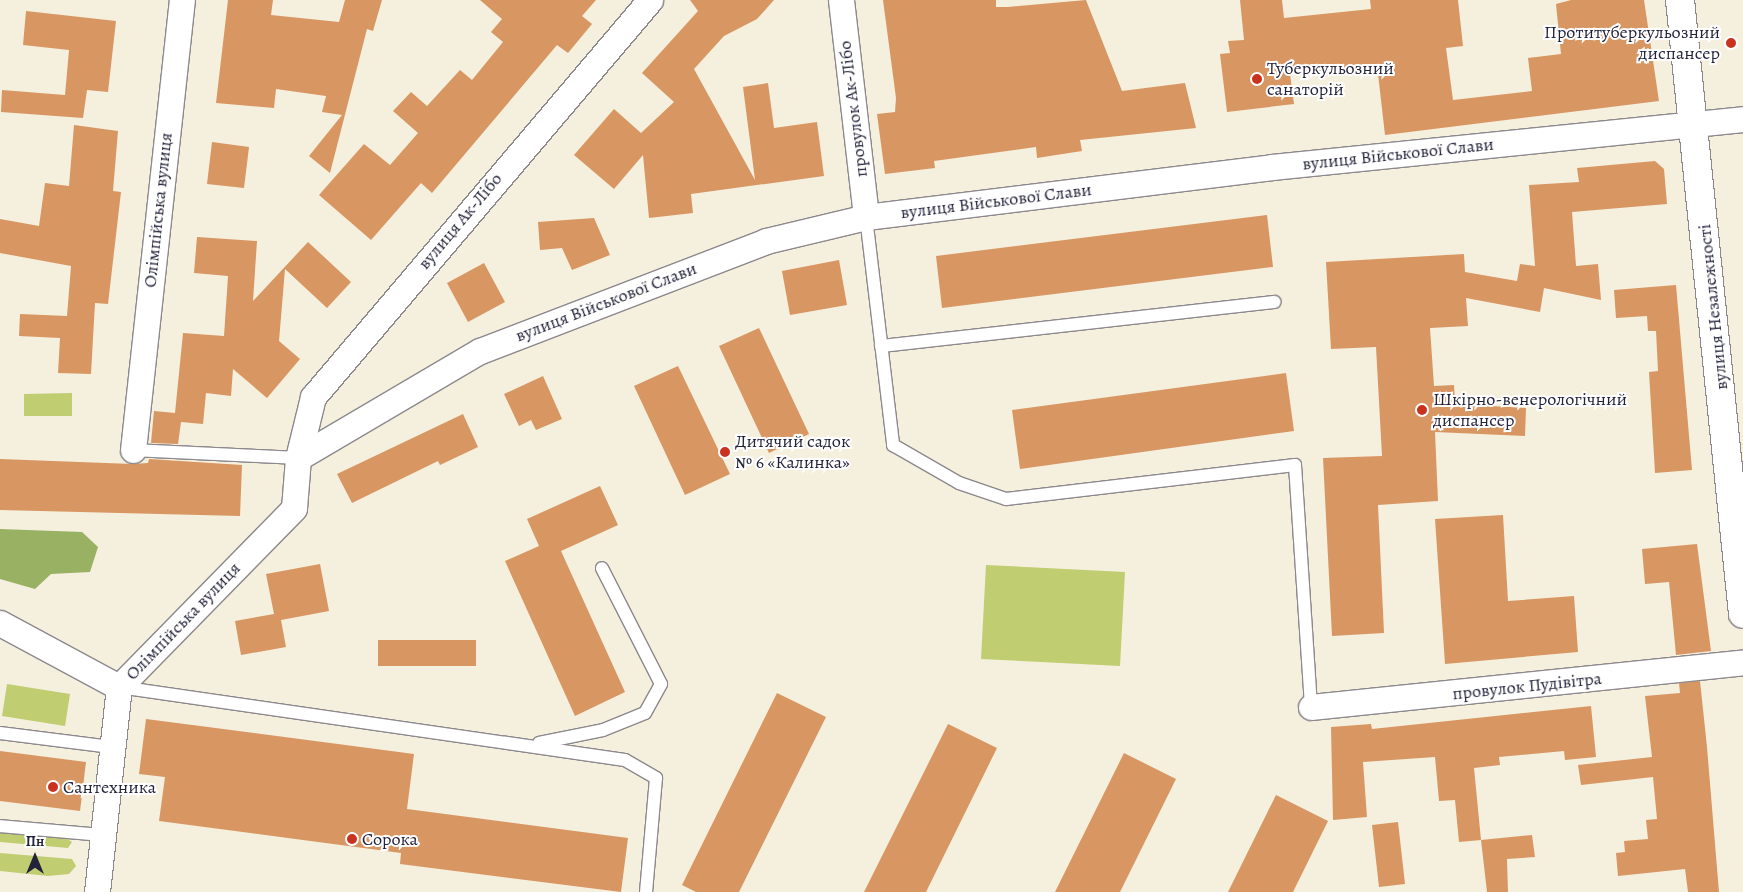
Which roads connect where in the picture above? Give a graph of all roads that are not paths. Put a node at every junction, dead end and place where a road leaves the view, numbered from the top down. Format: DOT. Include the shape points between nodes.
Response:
graph roads {
  1 [pos="182,0"];
  2 [pos="650,0"];
  3 [pos="841,0"];
  4 [pos="1680,0"];
  5 [pos="1743,118"];
  6 [pos="1695,124"];
  7 [pos="866,217"];
  8 [pos="1275,302"];
  9 [pos="881,346"];
  10 [pos="133,450"];
  11 [pos="298,458"];
  12 [pos="602,568"];
  13 [pos="1743,614"];
  14 [pos="0,623"];
  15 [pos="1743,662"];
  16 [pos="119,687"];
  17 [pos="1311,707"];
  18 [pos="0,733"];
  19 [pos="532,745"];
  20 [pos="111,747"];
  21 [pos="0,826"];
  22 [pos="102,835"];
  23 [pos="97,892"];
  24 [pos="646,892"];
  1 -- 10 [label="street, Олімпійська вулиця"];
  2 -- 11 [label="street, вулиця Ак-Лібо" via="313,397"];
  3 -- 7 [label="street, провулок Ак-Лібо"];
  4 -- 6 [label="street, вулиця Незалежності"];
  5 -- 6 [label="street, вулиця Військової Слави"];
  6 -- 7 [label="street, вулиця Військової Слави" via="1272,167"];
  6 -- 13 [label="street, вулиця Незалежності"];
  7 -- 9 [label="lane"];
  7 -- 11 [label="street, вулиця Військової Слави" via="766,241 480,351"];
  8 -- 9 [label="lane"];
  9 -- 17 [label="lane" via="893,445 959,482 1006,499 1295,465"];
  10 -- 11 [label="lane"];
  11 -- 16 [label="street, Олімпійська вулиця" via="294,508"];
  12 -- 19 [label="lane" via="661,684 645,713 604,730"];
  14 -- 16 [label="street"];
  15 -- 17 [label="street, провулок Пудівітра"];
  16 -- 19 [label="lane"];
  16 -- 20 [label="street, Олімпійська вулиця"];
  18 -- 20 [label="lane"];
  19 -- 24 [label="lane" via="625,760 656,778"];
  20 -- 22 [label="street, Олімпійська вулиця"];
  21 -- 22 [label="lane"];
  22 -- 23 [label="street, Олімпійська вулиця"];
}
